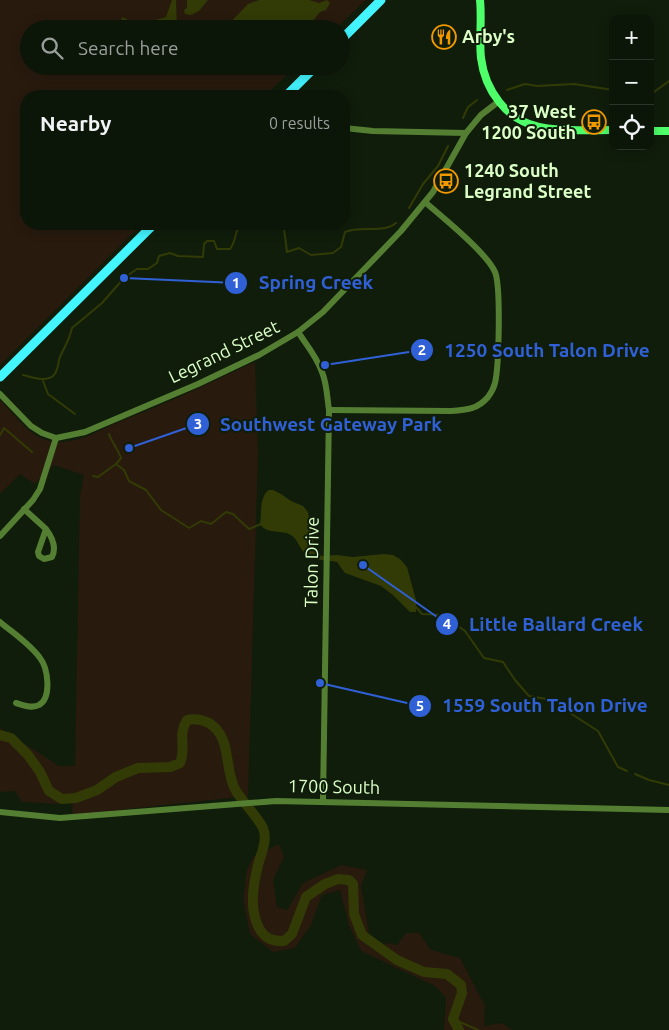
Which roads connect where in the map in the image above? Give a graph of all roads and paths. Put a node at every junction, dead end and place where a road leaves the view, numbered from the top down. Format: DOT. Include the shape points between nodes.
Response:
graph roads {
  1 [pos="381,0"];
  2 [pos="480,0"];
  3 [pos="350,31"];
  4 [pos="309,75"];
  5 [pos="298,90"];
  6 [pos="498,102"];
  7 [pos="350,129"];
  8 [pos="609,130"];
  9 [pos="654,131"];
  10 [pos="669,131"];
  11 [pos="466,133"];
  12 [pos="425,202"];
  13 [pos="148,230"];
  14 [pos="298,332"];
  15 [pos="0,377"];
  16 [pos="0,394"];
  17 [pos="329,410"];
  18 [pos="56,438"];
  19 [pos="24,509"];
  20 [pos="46,529"];
  21 [pos="0,536"];
  22 [pos="39,544"];
  23 [pos="54,544"];
  24 [pos="0,622"];
  25 [pos="16,703"];
  26 [pos="324,801"];
  27 [pos="669,810"];
  28 [pos="0,812"];
  1 -- 3 [label="highway"];
  2 -- 6 [label="main road" via="483,70"];
  4 -- 5 [label="highway"];
  6 -- 8 [label="main road" via="522,121 540,127"];
  6 -- 11 [label="street, Legrand Street"];
  7 -- 11 [label="street"];
  9 -- 10 [label="main road"];
  11 -- 12 [label="street, Legrand Street"];
  12 -- 14 [label="street, Legrand Street" via="323,312"];
  12 -- 17 [label="street" via="486,258 495,272 498,293 497,363 495,384 490,395 470,410 451,412"];
  13 -- 15 [label="highway"];
  14 -- 17 [label="street, Talon Drive" via="322,372"];
  14 -- 18 [label="street, Legrand Street" via="198,384 86,432"];
  16 -- 18 [label="street" via="31,426"];
  17 -- 26 [label="street, Talon Drive"];
  18 -- 19 [label="street" via="40,489"];
  19 -- 20 [label="street"];
  19 -- 21 [label="street"];
  20 -- 22 [label="street"];
  20 -- 23 [label="street"];
  22 -- 23 [label="street"];
  22 -- 23 [label="street" via="39,556 44,559 52,557"];
  24 -- 25 [label="street" via="36,653 46,671 44,700 38,706 29,707"];
  26 -- 27 [label="street, 1700 South"];
  26 -- 28 [label="street, 1700 South" via="276,801 60,818"];
}
